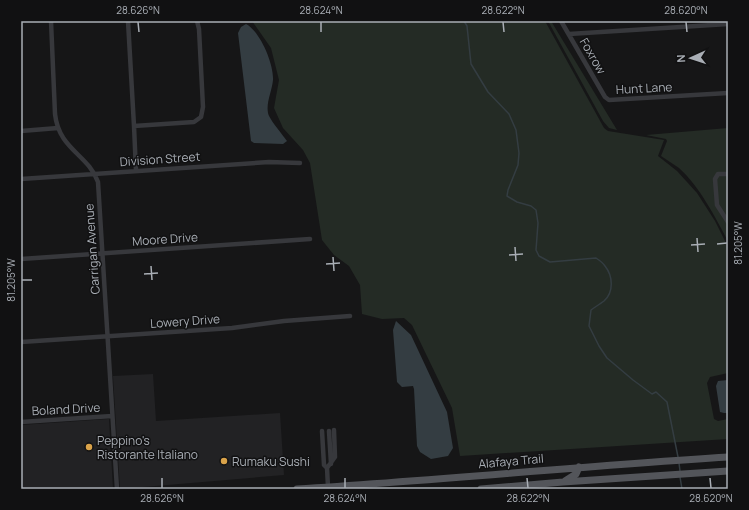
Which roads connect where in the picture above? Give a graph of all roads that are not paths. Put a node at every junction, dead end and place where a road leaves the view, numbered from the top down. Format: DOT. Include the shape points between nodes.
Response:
graph roads {
  1 [pos="51,21"];
  2 [pos="128,21"];
  3 [pos="197,21"];
  4 [pos="562,21"];
  5 [pos="728,24"];
  6 [pos="569,34"];
  7 [pos="728,93"];
  8 [pos="609,100"];
  9 [pos="134,126"];
  10 [pos="58,128"];
  11 [pos="21,131"];
  12 [pos="300,163"];
  13 [pos="136,171"];
  14 [pos="95,174"];
  15 [pos="728,174"];
  16 [pos="21,179"];
  17 [pos="728,222"];
  18 [pos="310,239"];
  19 [pos="102,253"];
  20 [pos="21,259"];
  21 [pos="350,316"];
  22 [pos="107,336"];
  23 [pos="21,342"];
  24 [pos="112,416"];
  25 [pos="21,422"];
  26 [pos="331,430"];
  27 [pos="322,431"];
  28 [pos="728,457"];
  29 [pos="580,467"];
  30 [pos="328,468"];
  31 [pos="728,471"];
  32 [pos="398,482"];
  33 [pos="563,482"];
  34 [pos="327,488"];
  35 [pos="117,489"];
  36 [pos="297,489"];
  37 [pos="379,489"];
  38 [pos="481,489"];
  1 -- 10 [label="street"];
  2 -- 9 [label="street"];
  3 -- 9 [label="street" via="204,107 201,118 194,122"];
  4 -- 6 [label="street, Foxrow"];
  5 -- 6 [label="street"];
  6 -- 8 [label="street, Foxrow"];
  7 -- 8 [label="street, Hunt Lane"];
  9 -- 13 [label="street"];
  10 -- 11 [label="street"];
  10 -- 14 [label="street" via="61,137"];
  12 -- 13 [label="street, Division Street" via="269,162"];
  13 -- 14 [label="street, Division Street"];
  14 -- 16 [label="street, Division Street"];
  14 -- 19 [label="street, Carrigan Avenue" via="98,182"];
  15 -- 17 [label="street" via="718,174 715,179 717,205"];
  18 -- 19 [label="street, Moore Drive"];
  19 -- 20 [label="street, Moore Drive"];
  19 -- 22 [label="street, Carrigan Avenue"];
  21 -- 22 [label="street, Lowery Drive" via="232,328"];
  22 -- 23 [label="street, Lowery Drive"];
  22 -- 24 [label="street, Carrigan Avenue"];
  24 -- 25 [label="street, Boland Drive"];
  24 -- 35 [label="street, Carrigan Avenue"];
  26 -- 30 [label="street" via="331,464"];
  27 -- 30 [label="street" via="324,465"];
  28 -- 29 [label="main road, Alafaya Trail"];
  29 -- 32 [label="main road, Alafaya Trail"];
  29 -- 33 [label="main road" via="576,474"];
  30 -- 34 [label="street"];
  31 -- 33 [label="main road"];
  32 -- 34 [label="main road, Alafaya Trail"];
  32 -- 37 [label="main road"];
  33 -- 38 [label="main road"];
  34 -- 36 [label="main road, Alafaya Trail"];
}
